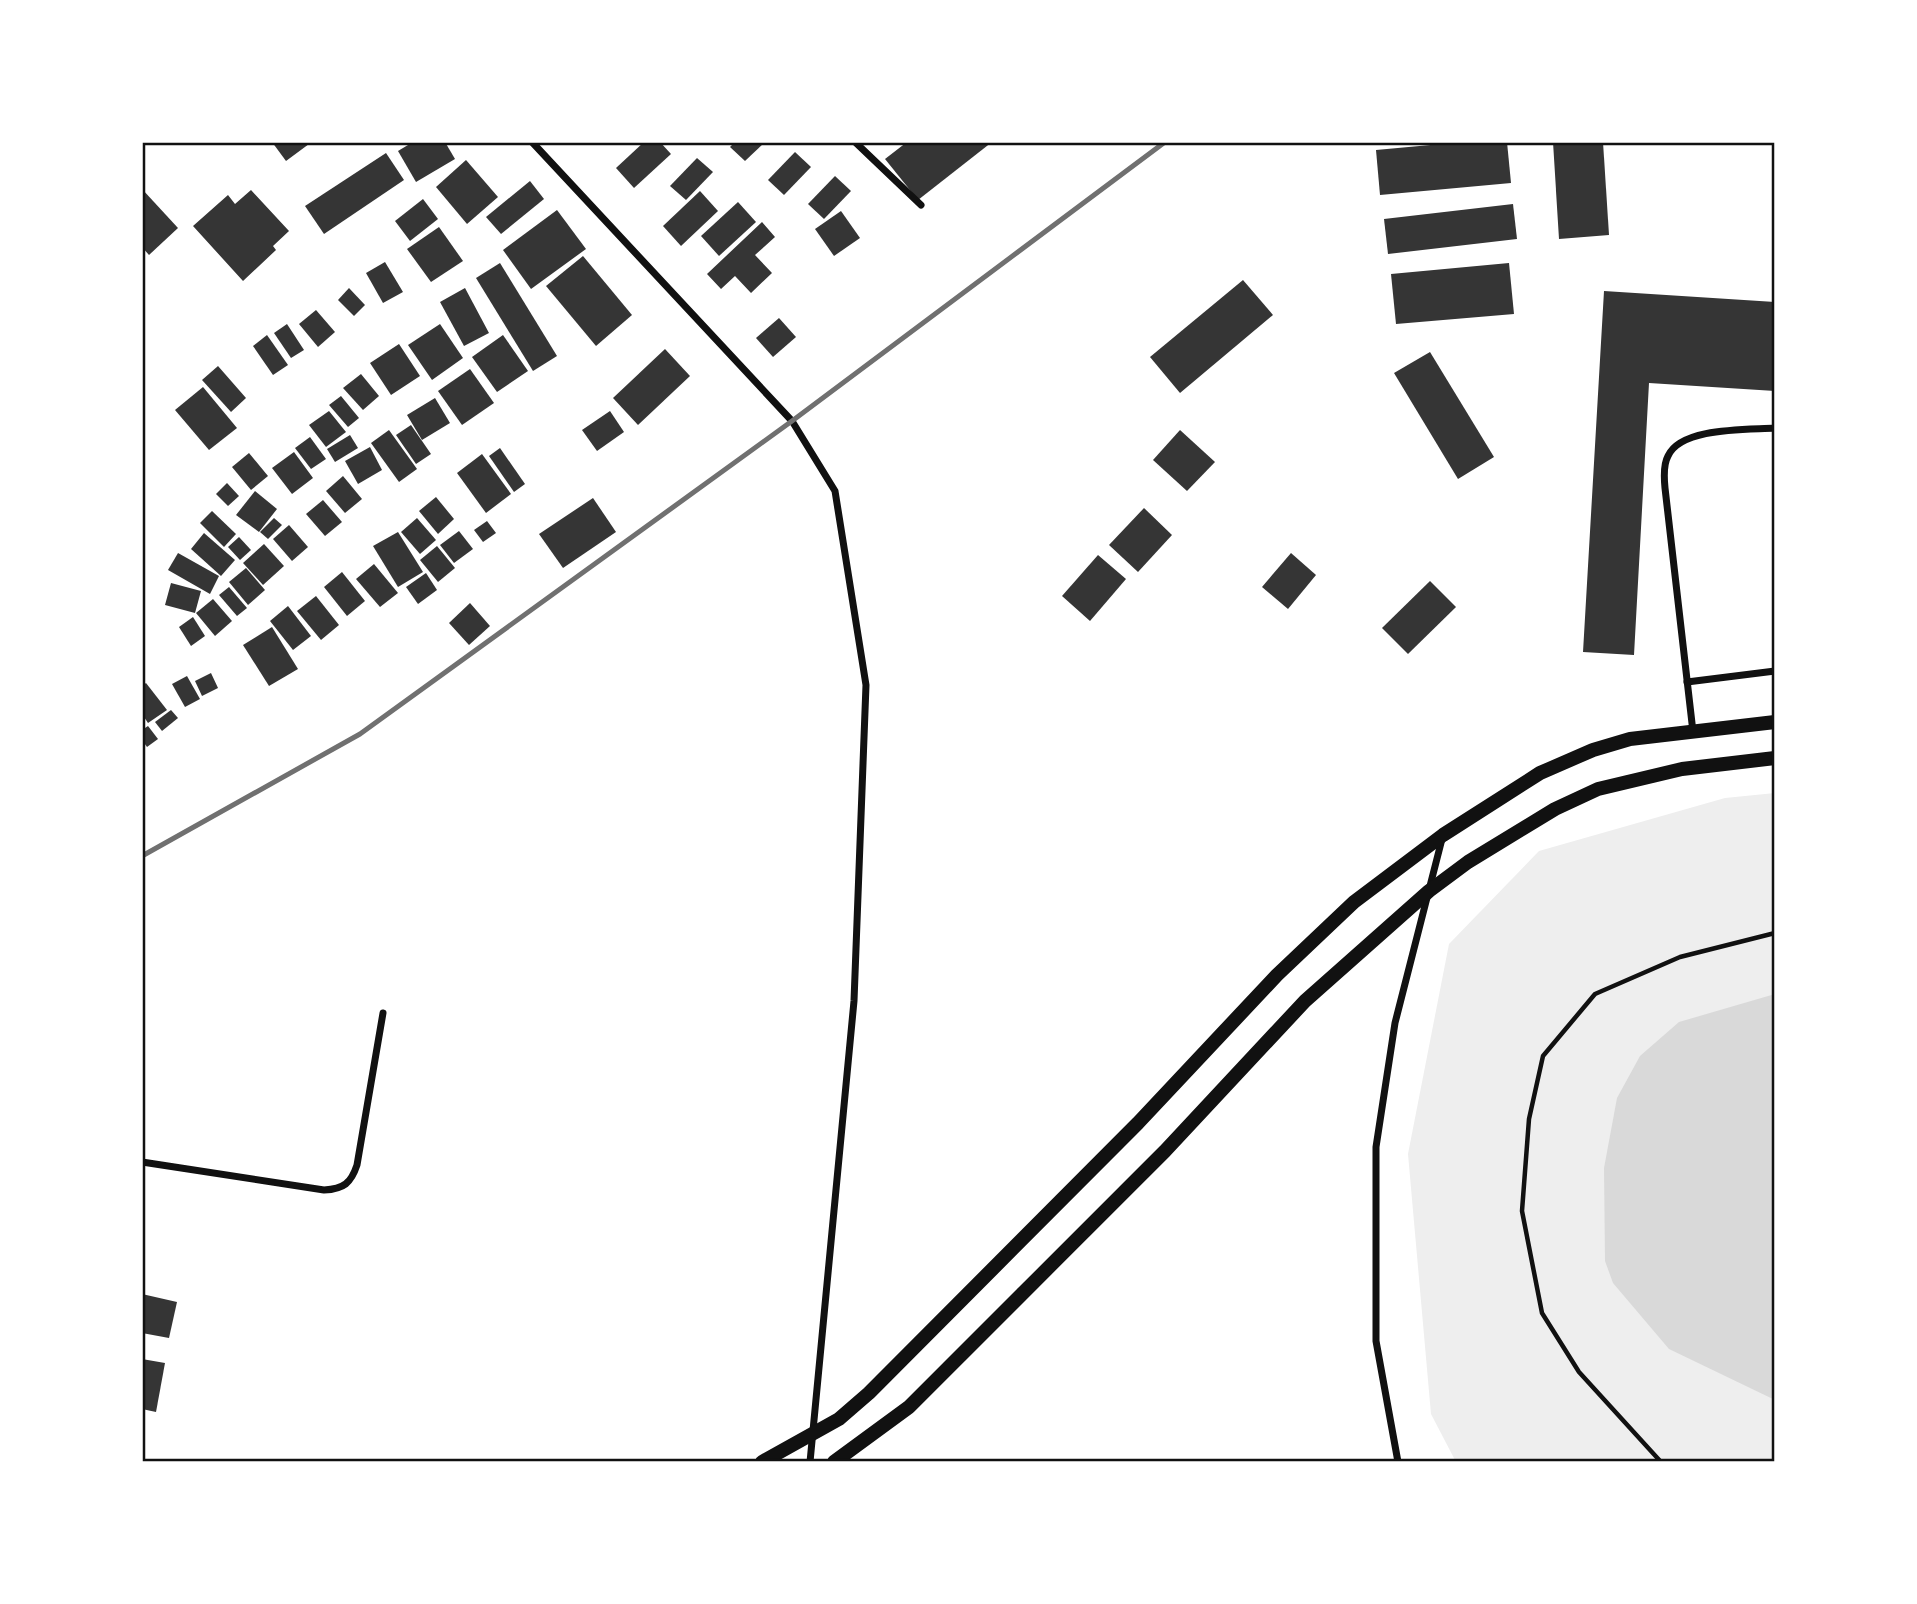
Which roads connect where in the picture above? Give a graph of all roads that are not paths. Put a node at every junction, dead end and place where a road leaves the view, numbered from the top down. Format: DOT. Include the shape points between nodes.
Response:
graph roads {
  1 [pos="532,142"];
  2 [pos="855,142"];
  3 [pos="921,205"];
  4 [pos="1775,428"];
  5 [pos="1775,671"];
  6 [pos="1688,682"];
  7 [pos="1775,722"];
  8 [pos="1693,732"];
  9 [pos="1775,758"];
  10 [pos="1443,835"];
  11 [pos="1429,891"];
  12 [pos="383,1013"];
  13 [pos="142,1162"];
  14 [pos="811,1437"];
  15 [pos="762,1462"];
  16 [pos="810,1462"];
  17 [pos="834,1462"];
  18 [pos="1398,1462"];
  1 -- 14 [label="street" via="792,421 835,491 866,685 854,1001"];
  2 -- 3 [label="street"];
  4 -- 6 [label="street" via="1694,435 1676,443 1667,456 1665,488"];
  5 -- 6 [label="street"];
  6 -- 8 [label="street"];
  7 -- 8 [label="main road"];
  8 -- 10 [label="main road" via="1630,739 1593,750 1541,773"];
  9 -- 11 [label="main road" via="1682,769 1598,789 1555,809"];
  10 -- 11 [label="street"];
  10 -- 14 [label="main road" via="1354,902 891,1372 839,1419"];
  11 -- 17 [label="main road" via="1305,1001 1165,1151 909,1407"];
  11 -- 18 [label="street" via="1395,1023 1376,1147 1376,1341"];
  12 -- 13 [label="street" via="357,1165 352,1180 338,1189"];
  14 -- 15 [label="main road"];
  14 -- 16 [label="street"];
}
